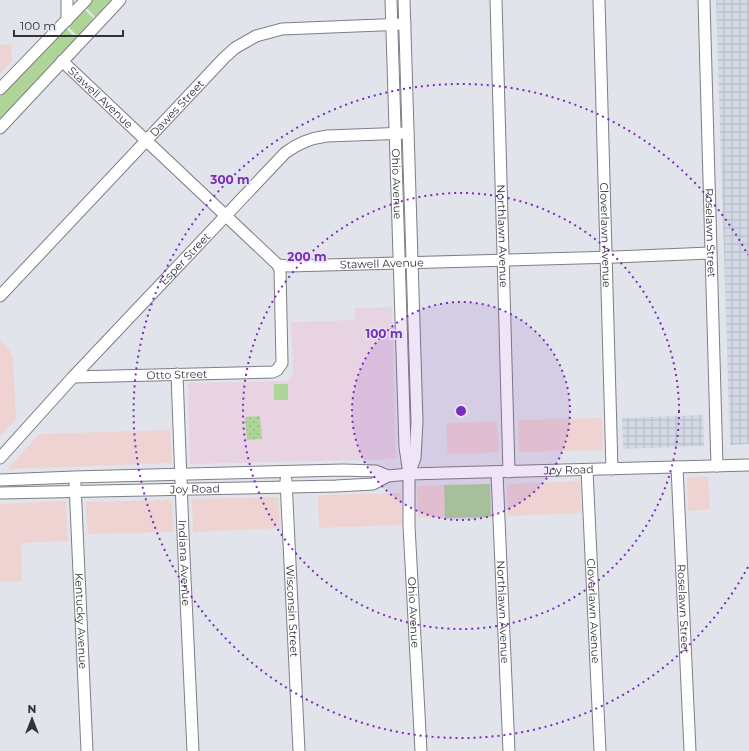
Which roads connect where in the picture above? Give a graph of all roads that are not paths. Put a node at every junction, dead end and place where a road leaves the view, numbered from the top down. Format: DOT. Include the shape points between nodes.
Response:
graph roads {
  1 [pos="66,0"];
  2 [pos="86,0"];
  3 [pos="120,0"];
  4 [pos="391,0"];
  5 [pos="404,0"];
  6 [pos="496,0"];
  7 [pos="599,0"];
  8 [pos="704,0"];
  9 [pos="67,20"];
  10 [pos="392,24"];
  11 [pos="405,24"];
  12 [pos="62,61"];
  13 [pos="0,89"];
  14 [pos="0,128"];
  15 [pos="408,133"];
  16 [pos="395,134"];
  17 [pos="146,140"];
  18 [pos="226,215"];
  19 [pos="710,253"];
  20 [pos="607,257"];
  21 [pos="503,260"];
  22 [pos="412,262"];
  23 [pos="399,263"];
  24 [pos="278,265"];
  25 [pos="0,296"];
  26 [pos="402,368"];
  27 [pos="416,368"];
  28 [pos="177,374"];
  29 [pos="73,377"];
  30 [pos="0,458"];
  31 [pos="717,466"];
  32 [pos="749,466"];
  33 [pos="677,467"];
  34 [pos="612,469"];
  35 [pos="587,470"];
  36 [pos="286,471"];
  37 [pos="497,472"];
  38 [pos="509,472"];
  39 [pos="180,474"];
  40 [pos="408,474"];
  41 [pos="74,476"];
  42 [pos="388,476"];
  43 [pos="3,480"];
  44 [pos="286,487"];
  45 [pos="181,490"];
  46 [pos="75,491"];
  47 [pos="3,493"];
  48 [pos="87,751"];
  49 [pos="193,751"];
  50 [pos="299,751"];
  51 [pos="421,751"];
  52 [pos="509,751"];
  53 [pos="600,751"];
  54 [pos="690,751"];
  1 -- 9 [label="street"];
  2 -- 9 [label="street"];
  3 -- 12 [label="street"];
  4 -- 10 [label="street, Ohio Avenue"];
  5 -- 11 [label="street, Ohio Avenue"];
  6 -- 21 [label="street, Northlawn Avenue"];
  7 -- 20 [label="street, Cloverlawn Avenue"];
  8 -- 19 [label="street, Roselawn Street"];
  9 -- 13 [label="street"];
  10 -- 11 [label="street, Dawes Street"];
  10 -- 16 [label="street, Ohio Avenue"];
  10 -- 17 [label="street, Dawes Street" via="293,28 274,30 256,36 235,48 224,58"];
  11 -- 15 [label="street, Ohio Avenue"];
  12 -- 14 [label="street"];
  12 -- 17 [label="street, Stawell Avenue"];
  15 -- 16 [label="street, Esper Street"];
  15 -- 22 [label="street, Ohio Avenue"];
  16 -- 18 [label="street, Esper Street" via="327,136 303,142 279,158"];
  16 -- 23 [label="street, Ohio Avenue"];
  17 -- 18 [label="street, Stawell Avenue"];
  17 -- 25 [label="street, Dawes Street"];
  18 -- 24 [label="street, Stawell Avenue"];
  18 -- 29 [label="street, Esper Street"];
  19 -- 20 [label="street, Stawell Avenue"];
  19 -- 31 [label="street, Roselawn Street"];
  20 -- 21 [label="street, Stawell Avenue"];
  20 -- 34 [label="street, Cloverlawn Avenue"];
  21 -- 22 [label="street, Stawell Avenue"];
  21 -- 38 [label="street, Northlawn Avenue"];
  22 -- 23 [label="street, Stawell Avenue"];
  22 -- 27 [label="street, Ohio Avenue"];
  23 -- 24 [label="street, Stawell Avenue"];
  23 -- 26 [label="street, Ohio Avenue"];
  24 -- 28 [label="street, Otto Street" via="282,363 280,368 273,372"];
  26 -- 27 [label="street"];
  26 -- 40 [label="street, Ohio Avenue"];
  27 -- 40 [label="street, Ohio Avenue" via="416,447"];
  28 -- 29 [label="street, Otto Street"];
  28 -- 39 [label="street, Indiana Avenue"];
  29 -- 30 [label="street, Esper Street"];
  31 -- 32 [label="street, Joy Road"];
  31 -- 33 [label="street, Joy Road"];
  33 -- 34 [label="street, Joy Road"];
  33 -- 54 [label="street, Roselawn Street"];
  34 -- 35 [label="street, Joy Road"];
  35 -- 38 [label="street, Joy Road"];
  35 -- 53 [label="street, Cloverlawn Avenue"];
  36 -- 39 [label="street, Joy Road"];
  36 -- 42 [label="street, Joy Road" via="358,470 376,471"];
  36 -- 44 [label="street, Wisconsin Street"];
  37 -- 38 [label="street, Joy Road"];
  37 -- 40 [label="street, Joy Road"];
  37 -- 52 [label="street, Northlawn Avenue"];
  39 -- 41 [label="street, Joy Road"];
  39 -- 45 [label="street, Indiana Avenue"];
  40 -- 42 [label="street, Joy Road"];
  40 -- 51 [label="street, Ohio Avenue"];
  41 -- 43 [label="street, Joy Road"];
  41 -- 46 [label="street, Kentucky Avenue"];
  42 -- 44 [label="street, Joy Road" via="373,484"];
  43 -- 47 [label="street"];
  44 -- 45 [label="street, Joy Road"];
  44 -- 50 [label="street, Wisconsin Street"];
  45 -- 46 [label="street, Joy Road"];
  45 -- 49 [label="street, Indiana Avenue"];
  46 -- 47 [label="street, Joy Road"];
  46 -- 48 [label="street, Kentucky Avenue"];
}
